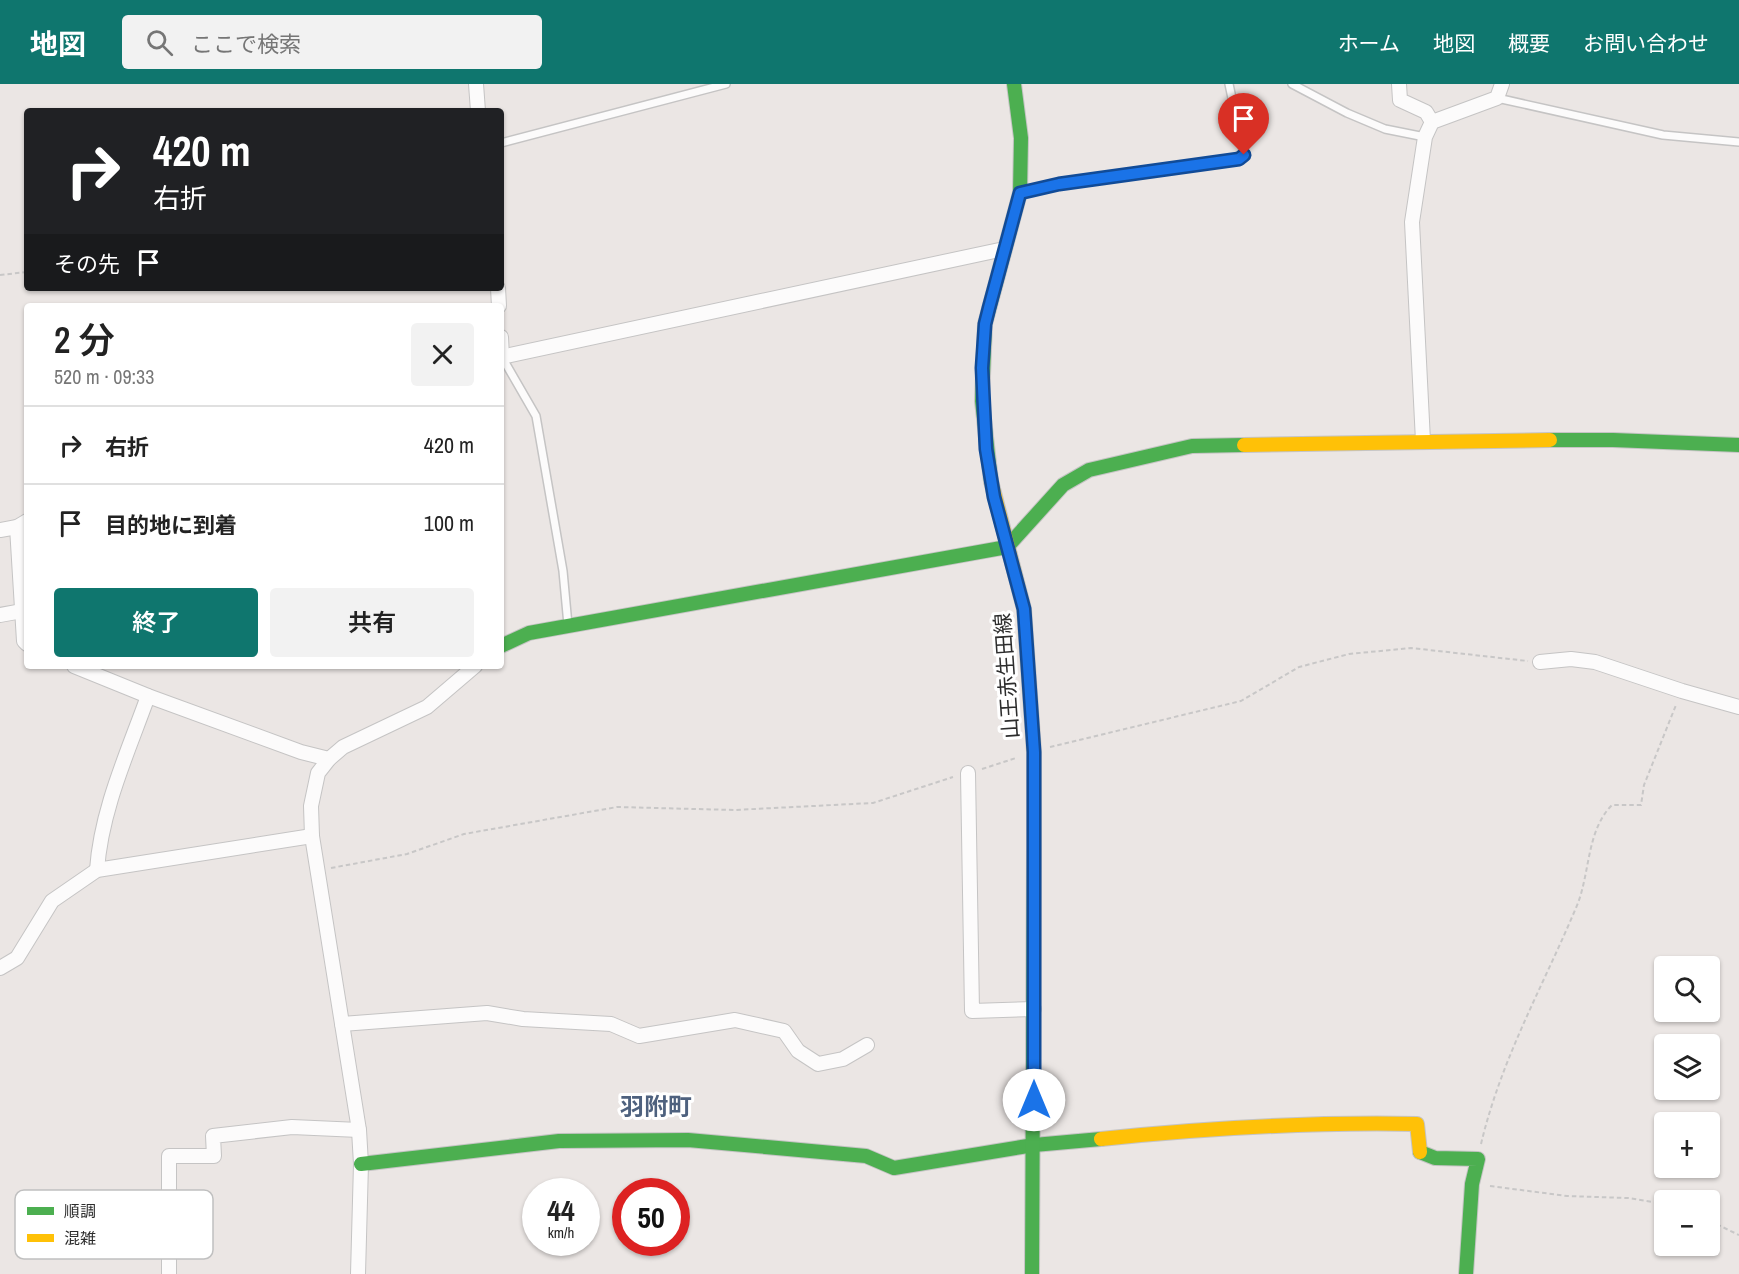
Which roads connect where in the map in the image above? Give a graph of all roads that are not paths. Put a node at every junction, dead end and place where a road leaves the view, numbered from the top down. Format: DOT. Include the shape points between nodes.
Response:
graph roads {
  1 [pos="476,84"];
  2 [pos="726,84"];
  3 [pos="1014,84"];
  4 [pos="1229,84"];
  5 [pos="1292,84"];
  6 [pos="1399,84"];
  7 [pos="1502,84"];
  8 [pos="1497,98"];
  9 [pos="478,108"];
  10 [pos="1432,122"];
  11 [pos="1425,137"];
  12 [pos="504,141"];
  13 [pos="1739,142"];
  14 [pos="1020,193"];
  15 [pos="1004,249"];
  16 [pos="504,357"];
  17 [pos="504,360"];
  18 [pos="1423,441"];
  19 [pos="1739,445"];
  20 [pos="22,524"];
  21 [pos="0,530"];
  22 [pos="1007,547"];
  23 [pos="22,611"];
  24 [pos="0,615"];
  25 [pos="568,626"];
  26 [pos="24,641"];
  27 [pos="504,645"];
  28 [pos="1540,662"];
  29 [pos="81,669"];
  30 [pos="471,669"];
  31 [pos="148,696"];
  32 [pos="1739,707"];
  33 [pos="329,759"];
  34 [pos="968,773"];
  35 [pos="312,836"];
  36 [pos="97,870"];
  37 [pos="0,968"];
  38 [pos="1034,1009"];
  39 [pos="342,1024"];
  40 [pos="867,1045"];
  41 [pos="359,1130"];
  42 [pos="1034,1145"];
  43 [pos="361,1164"];
  44 [pos="169,1190"];
  45 [pos="358,1274"];
  46 [pos="1032,1274"];
  47 [pos="1466,1274"];
  1 -- 9 [label="street"];
  2 -- 12 [label="lane"];
  3 -- 14 [label="street, 山王赤生田線" via="1021,138"];
  4 -- 14 [label="lane" via="1244,155 1239,159"];
  5 -- 11 [label="lane" via="1385,129"];
  6 -- 10 [label="street" via="1400,100 1426,112"];
  7 -- 8 [label="street"];
  8 -- 10 [label="street"];
  8 -- 13 [label="lane" via="1663,135"];
  10 -- 11 [label="street"];
  11 -- 18 [label="street" via="1412,222"];
  14 -- 15 [label="street, 山王赤生田線"];
  15 -- 16 [label="street"];
  15 -- 22 [label="street, 山王赤生田線" via="985,324 982,400 994,497"];
  17 -- 25 [label="lane" via="536,416 563,571"];
  18 -- 19 [label="street" via="1613,440"];
  18 -- 22 [label="street" via="1192,446 1089,470 1063,485"];
  20 -- 21 [label="street"];
  20 -- 23 [label="street"];
  22 -- 25 [label="street"];
  22 -- 38 [label="street, 山王赤生田線" via="1024,609 1034,752"];
  23 -- 24 [label="street"];
  23 -- 26 [label="street"];
  25 -- 27 [label="street" via="529,633"];
  28 -- 32 [label="street" via="1594,662"];
  29 -- 31 [label="street"];
  30 -- 33 [label="street" via="427,706 343,747"];
  31 -- 33 [label="street"];
  31 -- 36 [label="street" via="114,789"];
  33 -- 35 [label="street" via="318,773"];
  34 -- 38 [label="street" via="972,1011"];
  35 -- 36 [label="street"];
  35 -- 39 [label="street"];
  36 -- 37 [label="street" via="52,901 17,958"];
  38 -- 42 [label="street, 山王赤生田線"];
  39 -- 40 [label="street" via="487,1013 611,1024 639,1036 735,1020 784,1031 798,1051 818,1064 843,1059"];
  39 -- 41 [label="street"];
  41 -- 43 [label="street"];
  41 -- 44 [label="street" via="292,1127 213,1136 214,1156 169,1156"];
  42 -- 43 [label="street" via="894,1168 866,1156 688,1140 530,1143"];
  42 -- 46 [label="street, 山王赤生田線"];
  42 -- 47 [label="street" via="1169,1132 1363,1122 1418,1124 1420,1152 1435,1158 1478,1159 1472,1184"];
  43 -- 45 [label="street"];
}
